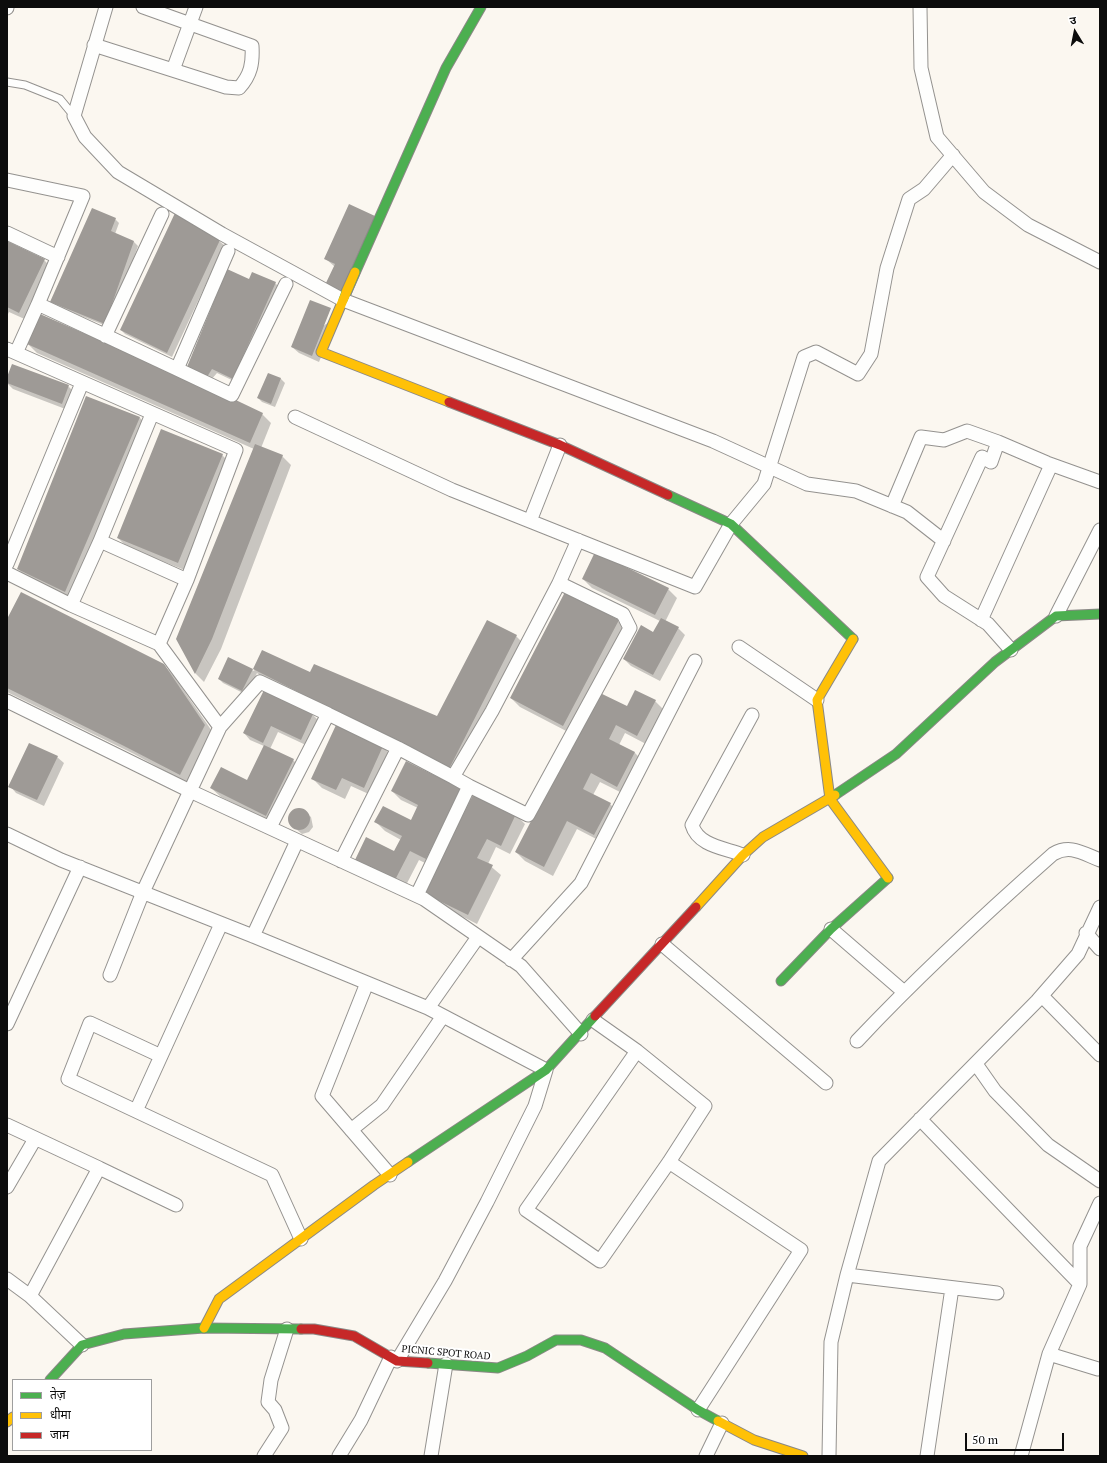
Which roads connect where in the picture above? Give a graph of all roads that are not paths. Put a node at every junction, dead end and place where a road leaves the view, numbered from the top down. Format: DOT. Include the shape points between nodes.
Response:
graph roads {
  1 [pos="106,7"];
  2 [pos="143,7"];
  3 [pos="196,7"];
  4 [pos="481,7"];
  5 [pos="920,7"];
  6 [pos="190,25"];
  7 [pos="94,45"];
  8 [pos="173,70"];
  9 [pos="7,82"];
  10 [pos="74,116"];
  11 [pos="953,155"];
  12 [pos="7,180"];
  13 [pos="162,214"];
  14 [pos="7,233"];
  15 [pos="228,251"];
  16 [pos="58,257"];
  17 [pos="1100,262"];
  18 [pos="286,284"];
  19 [pos="343,300"];
  20 [pos="38,304"];
  21 [pos="105,336"];
  22 [pos="10,352"];
  23 [pos="177,369"];
  24 [pos="82,383"];
  25 [pos="152,414"];
  26 [pos="295,417"];
  27 [pos="998,442"];
  28 [pos="560,445"];
  29 [pos="1051,465"];
  30 [pos="769,467"];
  31 [pos="1100,482"];
  32 [pos="892,506"];
  33 [pos="530,521"];
  34 [pos="731,524"];
  35 [pos="1100,530"];
  36 [pos="578,540"];
  37 [pos="100,541"];
  38 [pos="944,541"];
  39 [pos="7,564"];
  40 [pos="7,573"];
  41 [pos="187,580"];
  42 [pos="559,583"];
  43 [pos="71,605"];
  44 [pos="1100,614"];
  45 [pos="1056,616"];
  46 [pos="981,620"];
  47 [pos="160,644"];
  48 [pos="739,647"];
  49 [pos="1012,650"];
  50 [pos="695,661"];
  51 [pos="817,700"];
  52 [pos="7,701"];
  53 [pos="328,714"];
  54 [pos="752,715"];
  55 [pos="220,727"];
  56 [pos="398,748"];
  57 [pos="453,777"];
  58 [pos="469,786"];
  59 [pos="190,791"];
  60 [pos="830,799"];
  61 [pos="270,827"];
  62 [pos="7,834"];
  63 [pos="297,841"];
  64 [pos="743,855"];
  65 [pos="1100,860"];
  66 [pos="341,861"];
  67 [pos="80,867"];
  68 [pos="143,892"];
  69 [pos="417,895"];
  70 [pos="1100,907"];
  71 [pos="220,924"];
  72 [pos="831,929"];
  73 [pos="1086,933"];
  74 [pos="253,936"];
  75 [pos="478,937"];
  76 [pos="662,944"];
  77 [pos="1100,949"];
  78 [pos="512,960"];
  79 [pos="110,975"];
  80 [pos="781,981"];
  81 [pos="367,983"];
  82 [pos="904,992"];
  83 [pos="1042,996"];
  84 [pos="428,1008"];
  85 [pos="443,1016"];
  86 [pos="594,1020"];
  87 [pos="7,1024"];
  88 [pos="581,1034"];
  89 [pos="857,1041"];
  90 [pos="637,1051"];
  91 [pos="1100,1055"];
  92 [pos="161,1056"];
  93 [pos="976,1064"];
  94 [pos="546,1070"];
  95 [pos="826,1083"];
  96 [pos="136,1111"];
  97 [pos="920,1119"];
  98 [pos="7,1125"];
  99 [pos="351,1130"];
  100 [pos="35,1139"];
  101 [pos="669,1162"];
  102 [pos="99,1168"];
  103 [pos="390,1175"];
  104 [pos="1100,1181"];
  105 [pos="7,1187"];
  106 [pos="1100,1202"];
  107 [pos="176,1205"];
  108 [pos="302,1239"];
  109 [pos="847,1275"];
  110 [pos="7,1279"];
  111 [pos="1080,1284"];
  112 [pos="952,1288"];
  113 [pos="997,1293"];
  114 [pos="30,1296"];
  115 [pos="204,1328"];
  116 [pos="287,1329"];
  117 [pos="82,1345"];
  118 [pos="1049,1354"];
  119 [pos="394,1359"];
  120 [pos="446,1364"];
  121 [pos="1099,1369"];
  122 [pos="51,1379"];
  123 [pos="698,1410"];
  124 [pos="722,1423"];
  125 [pos="264,1456"];
  126 [pos="339,1456"];
  127 [pos="431,1456"];
  128 [pos="706,1456"];
  129 [pos="803,1456"];
  130 [pos="829,1456"];
  131 [pos="927,1456"];
  132 [pos="1021,1456"];
  1 -- 7 [label="street"];
  2 -- 6 [label="street"];
  3 -- 6 [label="street"];
  4 -- 19 [label="street" via="446,68"];
  5 -- 11 [label="street" via="921,68 937,137"];
  6 -- 8 [label="street"];
  6 -- 8 [label="street" via="252,46 253,63 239,88 226,87"];
  7 -- 8 [label="street"];
  7 -- 10 [label="street"];
  9 -- 10 [label="lane" via="25,85 60,100"];
  10 -- 19 [label="street" via="85,137 118,172 222,234"];
  11 -- 17 [label="street" via="984,192 1028,225"];
  11 -- 30 [label="street" via="924,189 909,199 887,268 871,354 858,374 816,352 804,357"];
  12 -- 16 [label="street" via="83,196"];
  13 -- 21 [label="street"];
  14 -- 16 [label="street"];
  15 -- 23 [label="street"];
  16 -- 20 [label="street"];
  18 -- 23 [label="street" via="232,396"];
  19 -- 28 [label="street" via="322,352"];
  19 -- 30 [label="street" via="713,441"];
  20 -- 21 [label="street"];
  20 -- 22 [label="street"];
  21 -- 23 [label="street"];
  22 -- 24 [label="street"];
  24 -- 25 [label="street"];
  24 -- 39 [label="street"];
  25 -- 37 [label="street"];
  25 -- 41 [label="street" via="236,450"];
  26 -- 33 [label="street" via="452,490"];
  27 -- 29 [label="street"];
  27 -- 32 [label="street" via="967,431 944,440 921,437"];
  27 -- 38 [label="street" via="991,462 982,457"];
  28 -- 33 [label="street"];
  28 -- 34 [label="street"];
  29 -- 31 [label="street"];
  29 -- 46 [label="street"];
  30 -- 32 [label="street" via="807,484 856,491"];
  30 -- 34 [label="street" via="764,484"];
  32 -- 38 [label="street" via="907,512"];
  33 -- 36 [label="street"];
  34 -- 36 [label="street" via="695,587"];
  34 -- 51 [label="street" via="853,639"];
  35 -- 45 [label="street"];
  36 -- 42 [label="street"];
  37 -- 41 [label="street"];
  37 -- 43 [label="street"];
  38 -- 46 [label="street" via="927,577 944,596"];
  40 -- 43 [label="street"];
  41 -- 47 [label="street"];
  42 -- 57 [label="street" via="492,711"];
  42 -- 58 [label="street" via="623,614 630,628 528,815"];
  43 -- 47 [label="street"];
  44 -- 45 [label="street"];
  45 -- 49 [label="street"];
  46 -- 49 [label="street"];
  47 -- 55 [label="street"];
  48 -- 51 [label="street"];
  49 -- 60 [label="street" via="995,662 896,754"];
  50 -- 78 [label="street" via="581,883"];
  51 -- 60 [label="street"];
  52 -- 59 [label="street"];
  53 -- 55 [label="street" via="260,682"];
  53 -- 56 [label="street"];
  53 -- 61 [label="street"];
  54 -- 64 [label="street" via="692,825 694,832 703,841"];
  55 -- 59 [label="street"];
  56 -- 57 [label="street"];
  56 -- 66 [label="street"];
  57 -- 58 [label="street"];
  58 -- 69 [label="street"];
  59 -- 61 [label="street"];
  59 -- 68 [label="street"];
  60 -- 64 [label="street" via="764,837"];
  60 -- 72 [label="street" via="888,878"];
  61 -- 63 [label="street"];
  62 -- 67 [label="street"];
  63 -- 66 [label="street"];
  63 -- 74 [label="street"];
  64 -- 76 [label="street"];
  65 -- 82 [label="street" via="1074,849 1062,849 1053,854 969,929"];
  66 -- 69 [label="street"];
  67 -- 68 [label="street"];
  67 -- 87 [label="street"];
  68 -- 71 [label="street"];
  68 -- 79 [label="street"];
  69 -- 75 [label="street"];
  70 -- 73 [label="street"];
  71 -- 74 [label="street"];
  71 -- 92 [label="street"];
  72 -- 80 [label="street"];
  72 -- 82 [label="street"];
  73 -- 77 [label="street"];
  73 -- 83 [label="street" via="1078,954"];
  74 -- 81 [label="street"];
  75 -- 78 [label="street"];
  75 -- 84 [label="street"];
  76 -- 86 [label="street"];
  76 -- 95 [label="street"];
  78 -- 88 [label="street" via="521,966"];
  81 -- 84 [label="street"];
  81 -- 99 [label="street" via="322,1096"];
  82 -- 89 [label="street"];
  83 -- 91 [label="street"];
  83 -- 93 [label="street"];
  84 -- 85 [label="street"];
  85 -- 94 [label="street"];
  85 -- 99 [label="street" via="382,1105"];
  86 -- 88 [label="street"];
  86 -- 90 [label="street"];
  88 -- 94 [label="street"];
  90 -- 101 [label="street" via="705,1106"];
  90 -- 101 [label="street" via="526,1210 600,1261"];
  92 -- 96 [label="street"];
  92 -- 96 [label="street" via="90,1023 68,1079"];
  93 -- 97 [label="street"];
  93 -- 104 [label="street" via="995,1091 1048,1146"];
  94 -- 103 [label="street"];
  94 -- 119 [label="street" via="535,1106 446,1281"];
  96 -- 108 [label="street" via="272,1174"];
  97 -- 109 [label="street" via="879,1162"];
  97 -- 111 [label="street"];
  98 -- 100 [label="street"];
  99 -- 103 [label="street"];
  100 -- 102 [label="street"];
  100 -- 105 [label="street"];
  101 -- 123 [label="street" via="801,1250"];
  102 -- 107 [label="street"];
  102 -- 114 [label="street"];
  103 -- 108 [label="street"];
  106 -- 111 [label="street" via="1080,1246"];
  108 -- 115 [label="street" via="219,1299"];
  109 -- 112 [label="street"];
  109 -- 130 [label="street" via="831,1342"];
  110 -- 114 [label="street"];
  111 -- 118 [label="street"];
  112 -- 113 [label="street"];
  112 -- 131 [label="street"];
  114 -- 117 [label="street"];
  115 -- 116 [label="street, PICNIC SPOT ROAD"];
  115 -- 117 [label="street, PICNIC SPOT ROAD" via="124,1334"];
  116 -- 119 [label="street, PICNIC SPOT ROAD" via="314,1329 354,1336"];
  116 -- 125 [label="street" via="271,1380 268,1402 275,1410 282,1428"];
  117 -- 122 [label="street"];
  118 -- 121 [label="street"];
  118 -- 132 [label="street"];
  119 -- 120 [label="street, PICNIC SPOT ROAD"];
  119 -- 126 [label="street"];
  120 -- 123 [label="street, PICNIC SPOT ROAD" via="498,1368 556,1340 581,1340 605,1348"];
  120 -- 127 [label="street"];
  123 -- 124 [label="street, PICNIC SPOT ROAD"];
  124 -- 128 [label="street"];
  124 -- 129 [label="street, PICNIC SPOT ROAD" via="754,1440"];
}
